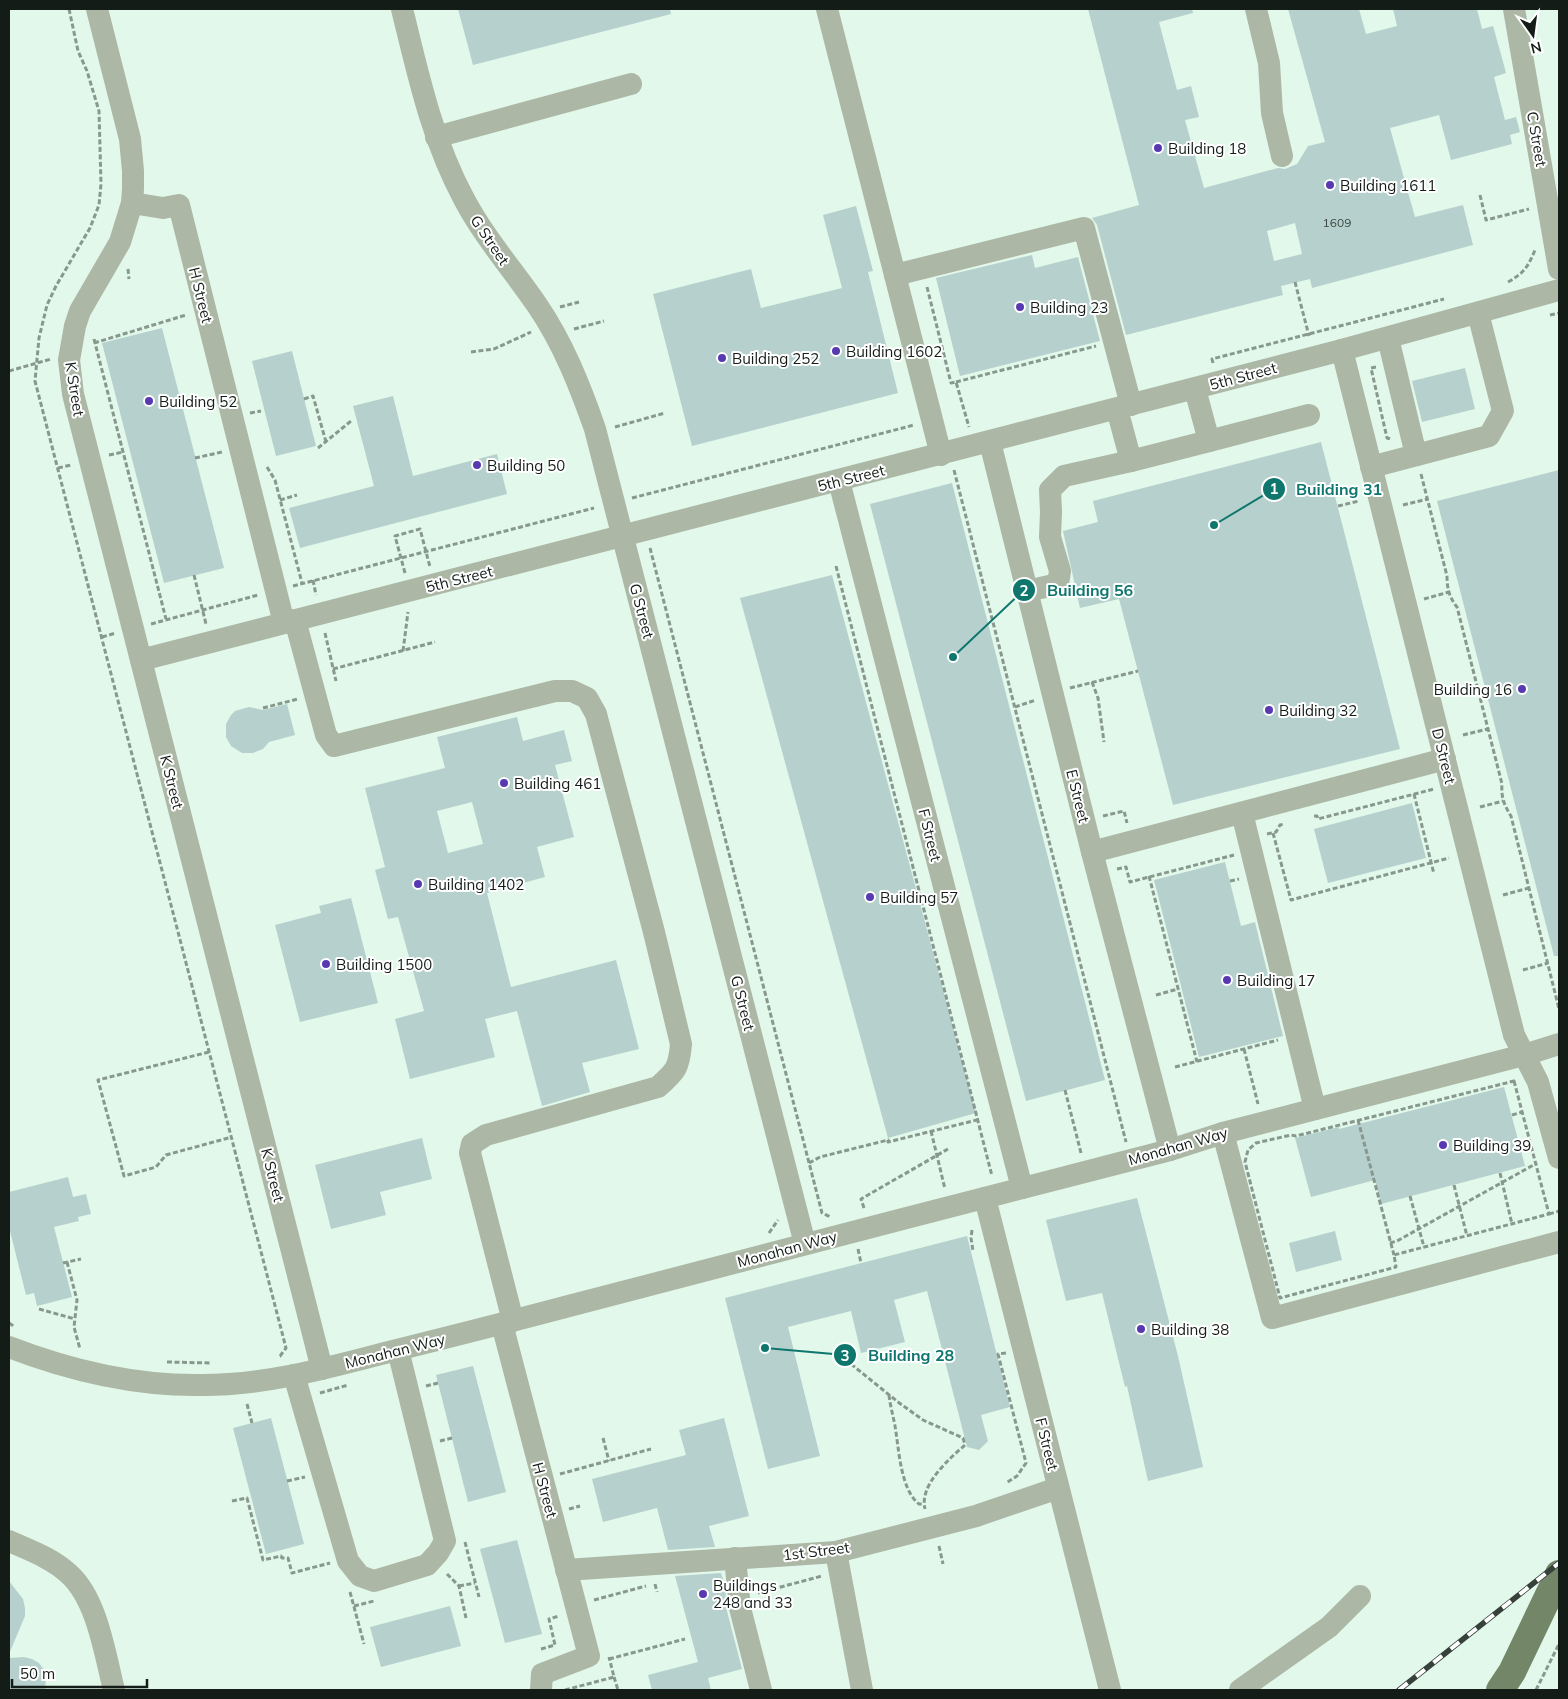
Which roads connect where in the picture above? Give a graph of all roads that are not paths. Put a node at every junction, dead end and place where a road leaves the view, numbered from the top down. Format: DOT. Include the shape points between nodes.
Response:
graph roads {
  1 [pos="97,9"];
  2 [pos="402,9"];
  3 [pos="827,9"];
  4 [pos="1256,9"];
  5 [pos="1514,9"];
  6 [pos="631,84"];
  7 [pos="436,137"];
  8 [pos="1282,156"];
  9 [pos="132,203"];
  10 [pos="1559,270"];
  11 [pos="895,275"];
  12 [pos="1559,290"];
  13 [pos="1478,313"];
  14 [pos="1390,347"];
  15 [pos="1342,350"];
  16 [pos="1195,389"];
  17 [pos="1124,407"];
  18 [pos="1310,415"];
  19 [pos="1209,441"];
  20 [pos="990,442"];
  21 [pos="1415,456"];
  22 [pos="947,461"];
  23 [pos="1131,461"];
  24 [pos="1371,467"];
  25 [pos="839,481"];
  26 [pos="623,536"];
  27 [pos="1027,591"];
  28 [pos="290,622"];
  29 [pos="141,660"];
  30 [pos="1445,760"];
  31 [pos="1242,813"];
  32 [pos="1092,852"];
  33 [pos="1559,1044"];
  34 [pos="1524,1055"];
  35 [pos="1315,1109"];
  36 [pos="1223,1133"];
  37 [pos="1170,1150"];
  38 [pos="1558,1155"];
  39 [pos="1022,1188"];
  40 [pos="989,1189"];
  41 [pos="1559,1242"];
  42 [pos="805,1244"];
  43 [pos="508,1322"];
  44 [pos="13,1337"];
  45 [pos="398,1350"];
  46 [pos="322,1369"];
  47 [pos="294,1375"];
  48 [pos="1058,1488"];
  49 [pos="9,1540"];
  50 [pos="836,1552"];
  51 [pos="736,1558"];
  52 [pos="566,1570"];
  53 [pos="1559,1574"];
  54 [pos="1360,1596"];
  55 [pos="1559,1610"];
  56 [pos="114,1690"];
  57 [pos="541,1690"];
  58 [pos="761,1690"];
  59 [pos="862,1690"];
  60 [pos="1110,1690"];
  61 [pos="1240,1690"];
  62 [pos="1500,1690"];
  63 [pos="1523,1690"];
  1 -- 9 [label="street" via="130,139"];
  2 -- 7 [label="street, G Street"];
  3 -- 11 [label="street"];
  4 -- 8 [label="street" via="1269,63 1272,113"];
  5 -- 10 [label="street, C Street"];
  6 -- 7 [label="street"];
  7 -- 26 [label="street, G Street" via="475,218 562,347 599,444"];
  9 -- 28 [label="street, H Street" via="163,208 179,205 276,590"];
  9 -- 29 [label="street, K Street" via="120,242 80,311 70,352 70,375"];
  11 -- 17 [label="street" via="1084,228"];
  11 -- 22 [label="street" via="932,420"];
  12 -- 13 [label="street, 5th Street"];
  13 -- 14 [label="street, 5th Street"];
  13 -- 21 [label="street" via="1503,411 1489,436"];
  14 -- 15 [label="street, 5th Street"];
  14 -- 21 [label="street"];
  15 -- 16 [label="street, 5th Street"];
  15 -- 24 [label="street, D Street"];
  16 -- 17 [label="street, 5th Street"];
  16 -- 19 [label="street"];
  17 -- 20 [label="street, 5th Street"];
  17 -- 23 [label="street"];
  18 -- 19 [label="street"];
  19 -- 23 [label="street"];
  20 -- 22 [label="street, 5th Street"];
  20 -- 27 [label="street, E Street"];
  21 -- 24 [label="street"];
  22 -- 25 [label="street, 5th Street"];
  23 -- 27 [label="street" via="1064,476 1050,490 1050,537 1060,571 1058,584"];
  24 -- 30 [label="street, D Street"];
  25 -- 26 [label="street, 5th Street"];
  25 -- 39 [label="street, F Street"];
  26 -- 28 [label="street, 5th Street"];
  26 -- 42 [label="street, G Street"];
  27 -- 32 [label="street, E Street"];
  28 -- 29 [label="street, 5th Street"];
  28 -- 43 [label="street, H Street" via="326,735 334,746 555,691 572,691 587,698 596,714 672,1006 681,1044 680,1062 672,1075 658,1087 486,1135 472,1144 470,1153"];
  29 -- 46 [label="street, K Street"];
  30 -- 31 [label="street"];
  30 -- 34 [label="street, D Street" via="1514,1035"];
  31 -- 32 [label="street"];
  31 -- 35 [label="street"];
  32 -- 37 [label="street, E Street"];
  33 -- 34 [label="street, Monahan Way"];
  34 -- 35 [label="street, Monahan Way"];
  34 -- 38 [label="street, D Street" via="1538,1082"];
  35 -- 36 [label="street, Monahan Way"];
  36 -- 37 [label="street, Monahan Way"];
  36 -- 41 [label="street" via="1272,1318"];
  37 -- 39 [label="street, Monahan Way"];
  39 -- 40 [label="street, Monahan Way"];
  40 -- 42 [label="street, Monahan Way"];
  40 -- 48 [label="street, F Street" via="1023,1348"];
  42 -- 43 [label="street, Monahan Way"];
  43 -- 45 [label="street, Monahan Way"];
  43 -- 52 [label="street, H Street"];
  44 -- 47 [label="street, Monahan Way" via="40,1359 95,1375 148,1383 241,1383"];
  45 -- 46 [label="street, Monahan Way"];
  45 -- 47 [label="street" via="445,1541 427,1565 374,1581 360,1576 348,1561"];
  46 -- 47 [label="street, Monahan Way"];
  48 -- 50 [label="street, 1st Street" via="976,1516 930,1514"];
  48 -- 60 [label="street, F Street"];
  49 -- 56 [label="street" via="52,1560 70,1574 84,1592 94,1612"];
  50 -- 51 [label="street, 1st Street"];
  50 -- 59 [label="street"];
  51 -- 52 [label="street, 1st Street"];
  51 -- 58 [label="street" via="740,1608"];
  52 -- 57 [label="street, H Street" via="585,1606 599,1657 542,1674"];
  53 -- 62 [label="main road" via="1512,1672"];
  54 -- 61 [label="street" via="1329,1627"];
  55 -- 63 [label="main road"];
}
